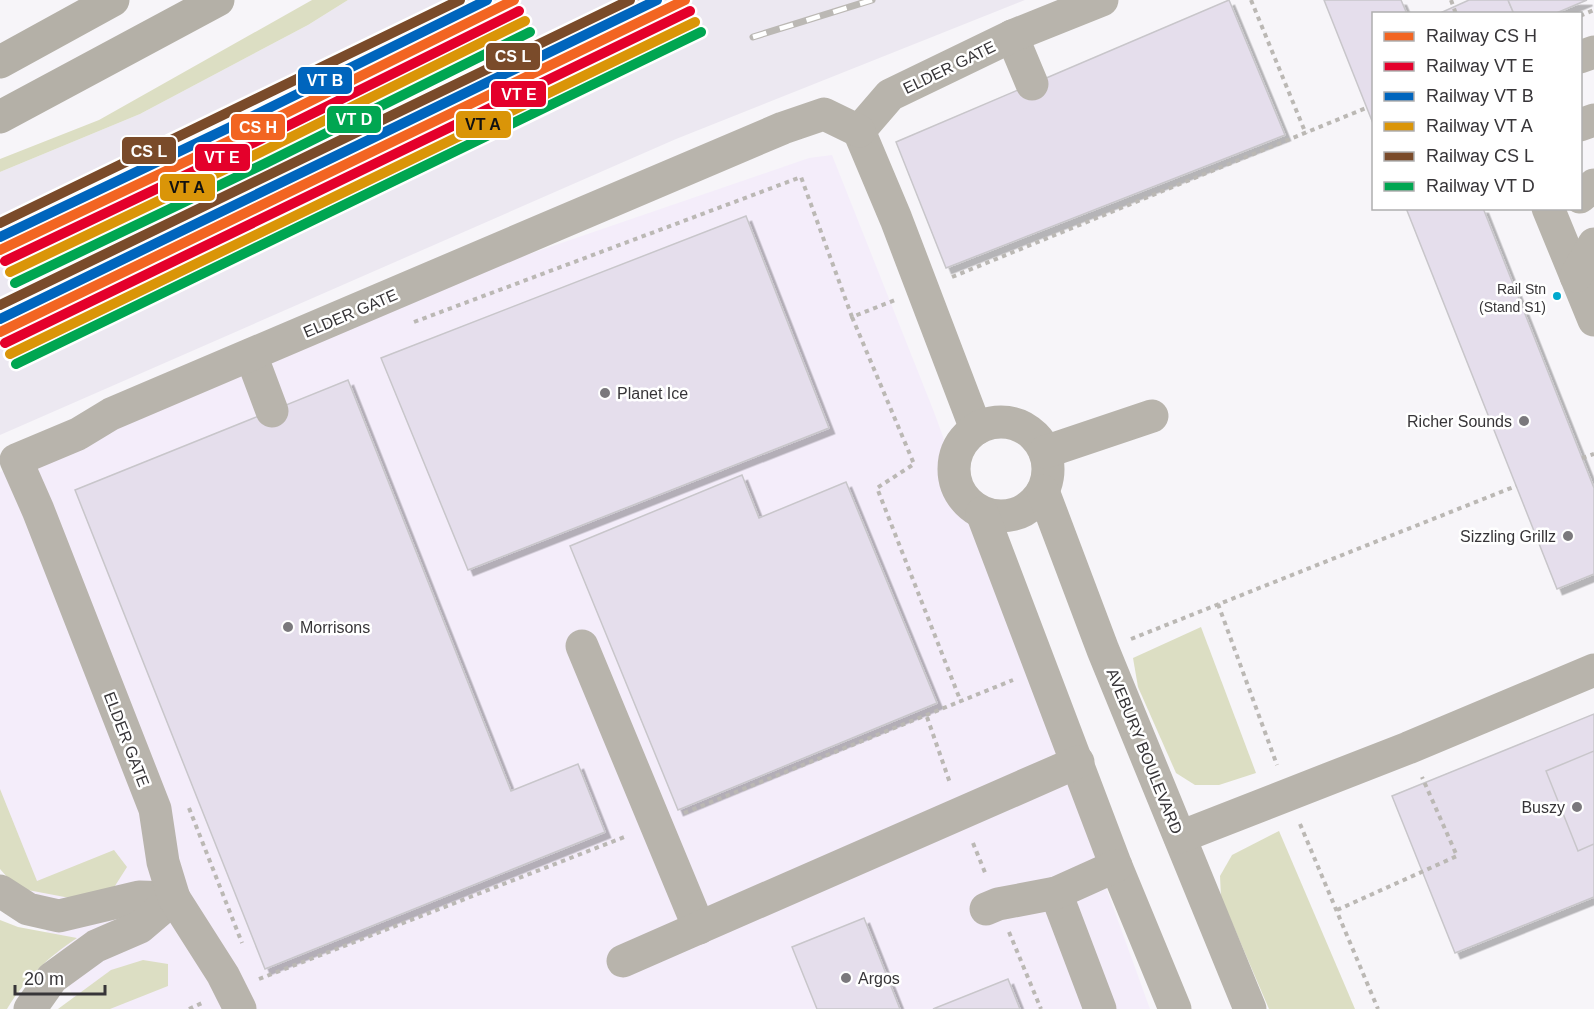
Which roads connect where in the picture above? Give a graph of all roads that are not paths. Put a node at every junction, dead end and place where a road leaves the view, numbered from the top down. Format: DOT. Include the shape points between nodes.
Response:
graph roads {
  1 [pos="113,0"];
  2 [pos="218,0"];
  3 [pos="1102,0"];
  4 [pos="1012,36"];
  5 [pos="0,62"];
  6 [pos="1032,84"];
  7 [pos="0,117"];
  8 [pos="858,131"];
  9 [pos="1594,185"];
  10 [pos="1582,196"];
  11 [pos="1549,210"];
  12 [pos="1571,210"];
  13 [pos="1562,240"];
  14 [pos="1594,244"];
  15 [pos="1576,276"];
  16 [pos="1594,320"];
  17 [pos="251,355"];
  18 [pos="273,411"];
  19 [pos="1152,416"];
  20 [pos="976,429"];
  21 [pos="1045,452"];
  22 [pos="1042,491"];
  23 [pos="982,513"];
  24 [pos="582,645"];
  25 [pos="1594,670"];
  26 [pos="1078,762"];
  27 [pos="1180,837"];
  28 [pos="1116,866"];
  29 [pos="0,891"];
  30 [pos="1056,893"];
  31 [pos="174,898"];
  32 [pos="992,906"];
  33 [pos="699,928"];
  34 [pos="623,962"];
  35 [pos="241,990"];
  36 [pos="30,1009"];
  37 [pos="1100,1009"];
  38 [pos="1175,1009"];
  39 [pos="1250,1009"];
  1 -- 5 [label="highway"];
  2 -- 7 [label="highway"];
  3 -- 4 [label="street, ELDER GATE"];
  4 -- 6 [label="street"];
  4 -- 8 [label="street, ELDER GATE" via="890,95"];
  8 -- 17 [label="street, ELDER GATE" via="824,114 783,128"];
  8 -- 20 [label="street"];
  9 -- 10 [label="street"];
  11 -- 13 [label="street"];
  12 -- 13 [label="street"];
  13 -- 15 [label="street"];
  14 -- 15 [label="street"];
  15 -- 16 [label="street"];
  17 -- 18 [label="street"];
  17 -- 31 [label="street, ELDER GATE" via="111,414 78,434 15,460 155,809 163,862"];
  19 -- 21 [label="street"];
  20 -- 21 [label="street" via="1002,422 1023,427 1036,437"];
  20 -- 23 [label="street" via="964,440 954,464 959,490 968,504"];
  21 -- 22 [label="street" via="1048,468"];
  22 -- 23 [label="street" via="1033,504 1017,514 1001,517"];
  22 -- 27 [label="street, AVEBURY BOULEVARD"];
  23 -- 26 [label="street"];
  24 -- 33 [label="street"];
  25 -- 27 [label="street"];
  26 -- 28 [label="street"];
  26 -- 33 [label="street"];
  27 -- 39 [label="street, AVEBURY BOULEVARD"];
  28 -- 30 [label="street"];
  28 -- 38 [label="street"];
  29 -- 31 [label="street" via="28,909 59,916 139,897"];
  30 -- 32 [label="street"];
  30 -- 37 [label="street"];
  31 -- 35 [label="street" via="223,975"];
  31 -- 36 [label="street" via="140,927 96,946 52,978"];
  33 -- 34 [label="street"];
}
